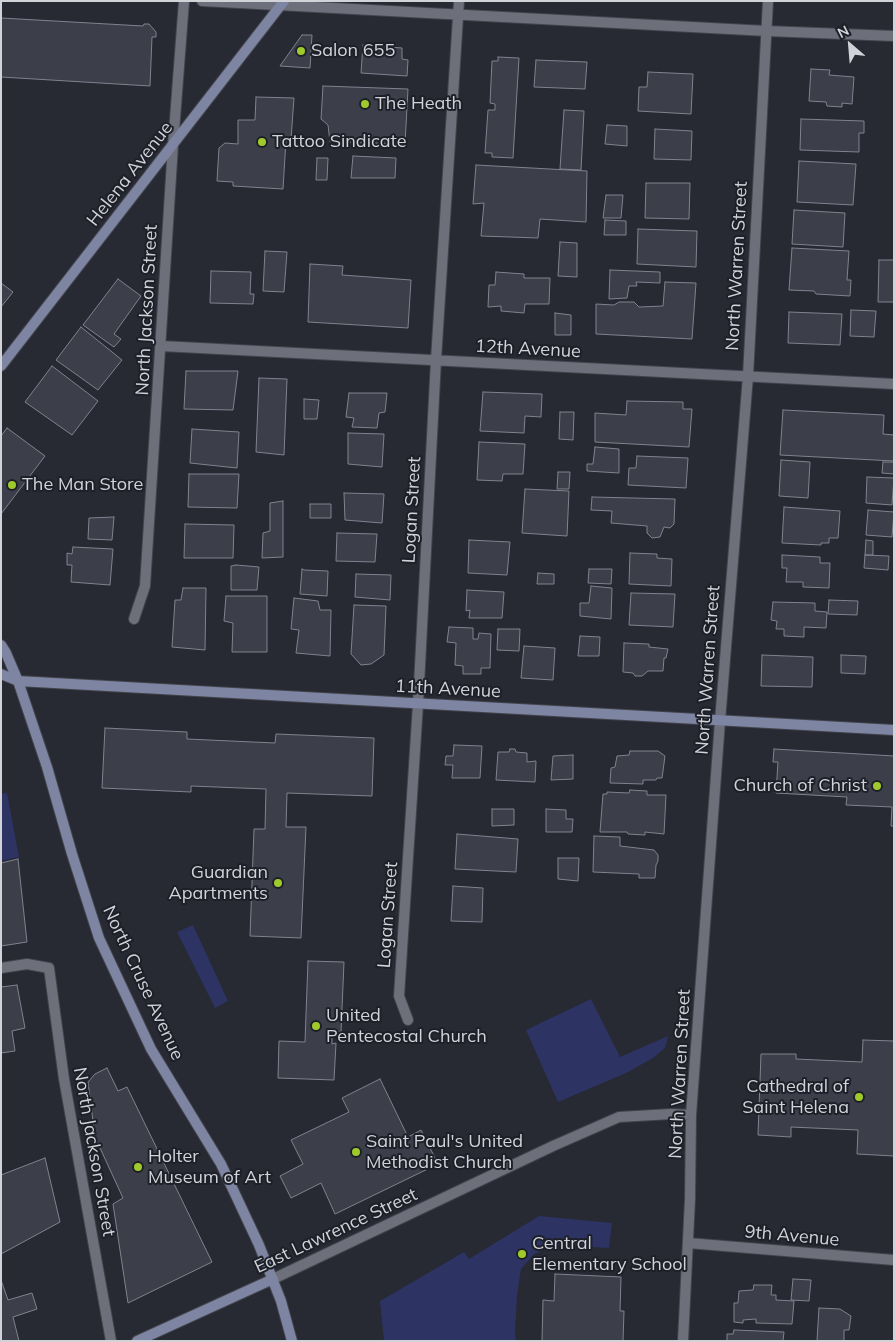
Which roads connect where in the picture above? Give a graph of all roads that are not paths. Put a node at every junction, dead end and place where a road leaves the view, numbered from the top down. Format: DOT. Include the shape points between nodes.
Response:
graph roads {
  1 [pos="184,1"];
  2 [pos="202,1"];
  3 [pos="459,1"];
  4 [pos="768,1"];
  5 [pos="282,3"];
  6 [pos="459,14"];
  7 [pos="767,31"];
  8 [pos="894,36"];
  9 [pos="173,145"];
  10 [pos="161,346"];
  11 [pos="436,360"];
  12 [pos="1,366"];
  13 [pos="748,376"];
  14 [pos="894,384"];
  15 [pos="134,619"];
  16 [pos="1,645"];
  17 [pos="1,674"];
  18 [pos="18,681"];
  19 [pos="418,704"];
  20 [pos="720,721"];
  21 [pos="894,730"];
  22 [pos="1,968"];
  23 [pos="408,1020"];
  24 [pos="691,1115"];
  25 [pos="688,1243"];
  26 [pos="894,1260"];
  27 [pos="273,1279"];
  28 [pos="111,1341"];
  29 [pos="137,1341"];
  30 [pos="292,1341"];
  31 [pos="683,1341"];
  1 -- 9 [label="street, North Jackson Street"];
  2 -- 5 [label="street"];
  3 -- 6 [label="street, Logan Street"];
  4 -- 7 [label="street, North Warren Street"];
  5 -- 6 [label="street"];
  5 -- 9 [label="main road, Helena Avenue"];
  6 -- 7 [label="street"];
  6 -- 11 [label="street, Logan Street"];
  7 -- 8 [label="street"];
  7 -- 13 [label="street, North Warren Street"];
  9 -- 10 [label="street, North Jackson Street"];
  9 -- 12 [label="main road, Helena Avenue"];
  10 -- 11 [label="street, 12th Avenue"];
  10 -- 15 [label="street, North Jackson Street" via="145,586"];
  11 -- 13 [label="street, 12th Avenue"];
  11 -- 19 [label="street, Logan Street"];
  13 -- 14 [label="street, 12th Avenue"];
  13 -- 20 [label="street, North Warren Street"];
  16 -- 18 [label="main road, North Cruse Avenue"];
  17 -- 18 [label="main road, 11th Avenue"];
  18 -- 19 [label="main road, 11th Avenue"];
  18 -- 27 [label="main road, North Cruse Avenue" via="99,938 151,1049 221,1164"];
  19 -- 20 [label="main road, 11th Avenue"];
  19 -- 23 [label="street, Logan Street" via="400,996"];
  20 -- 21 [label="main road, 11th Avenue"];
  20 -- 24 [label="street, North Warren Street"];
  22 -- 28 [label="street, North Jackson Street" via="27,964 49,968 64,1079"];
  24 -- 25 [label="street, North Warren Street"];
  24 -- 27 [label="street, East Lawrence Street" via="619,1117"];
  25 -- 26 [label="street, 9th Avenue"];
  25 -- 31 [label="street, North Warren Street"];
  27 -- 29 [label="main road, East Lawrence Street"];
  27 -- 30 [label="main road, North Cruse Avenue"];
}
